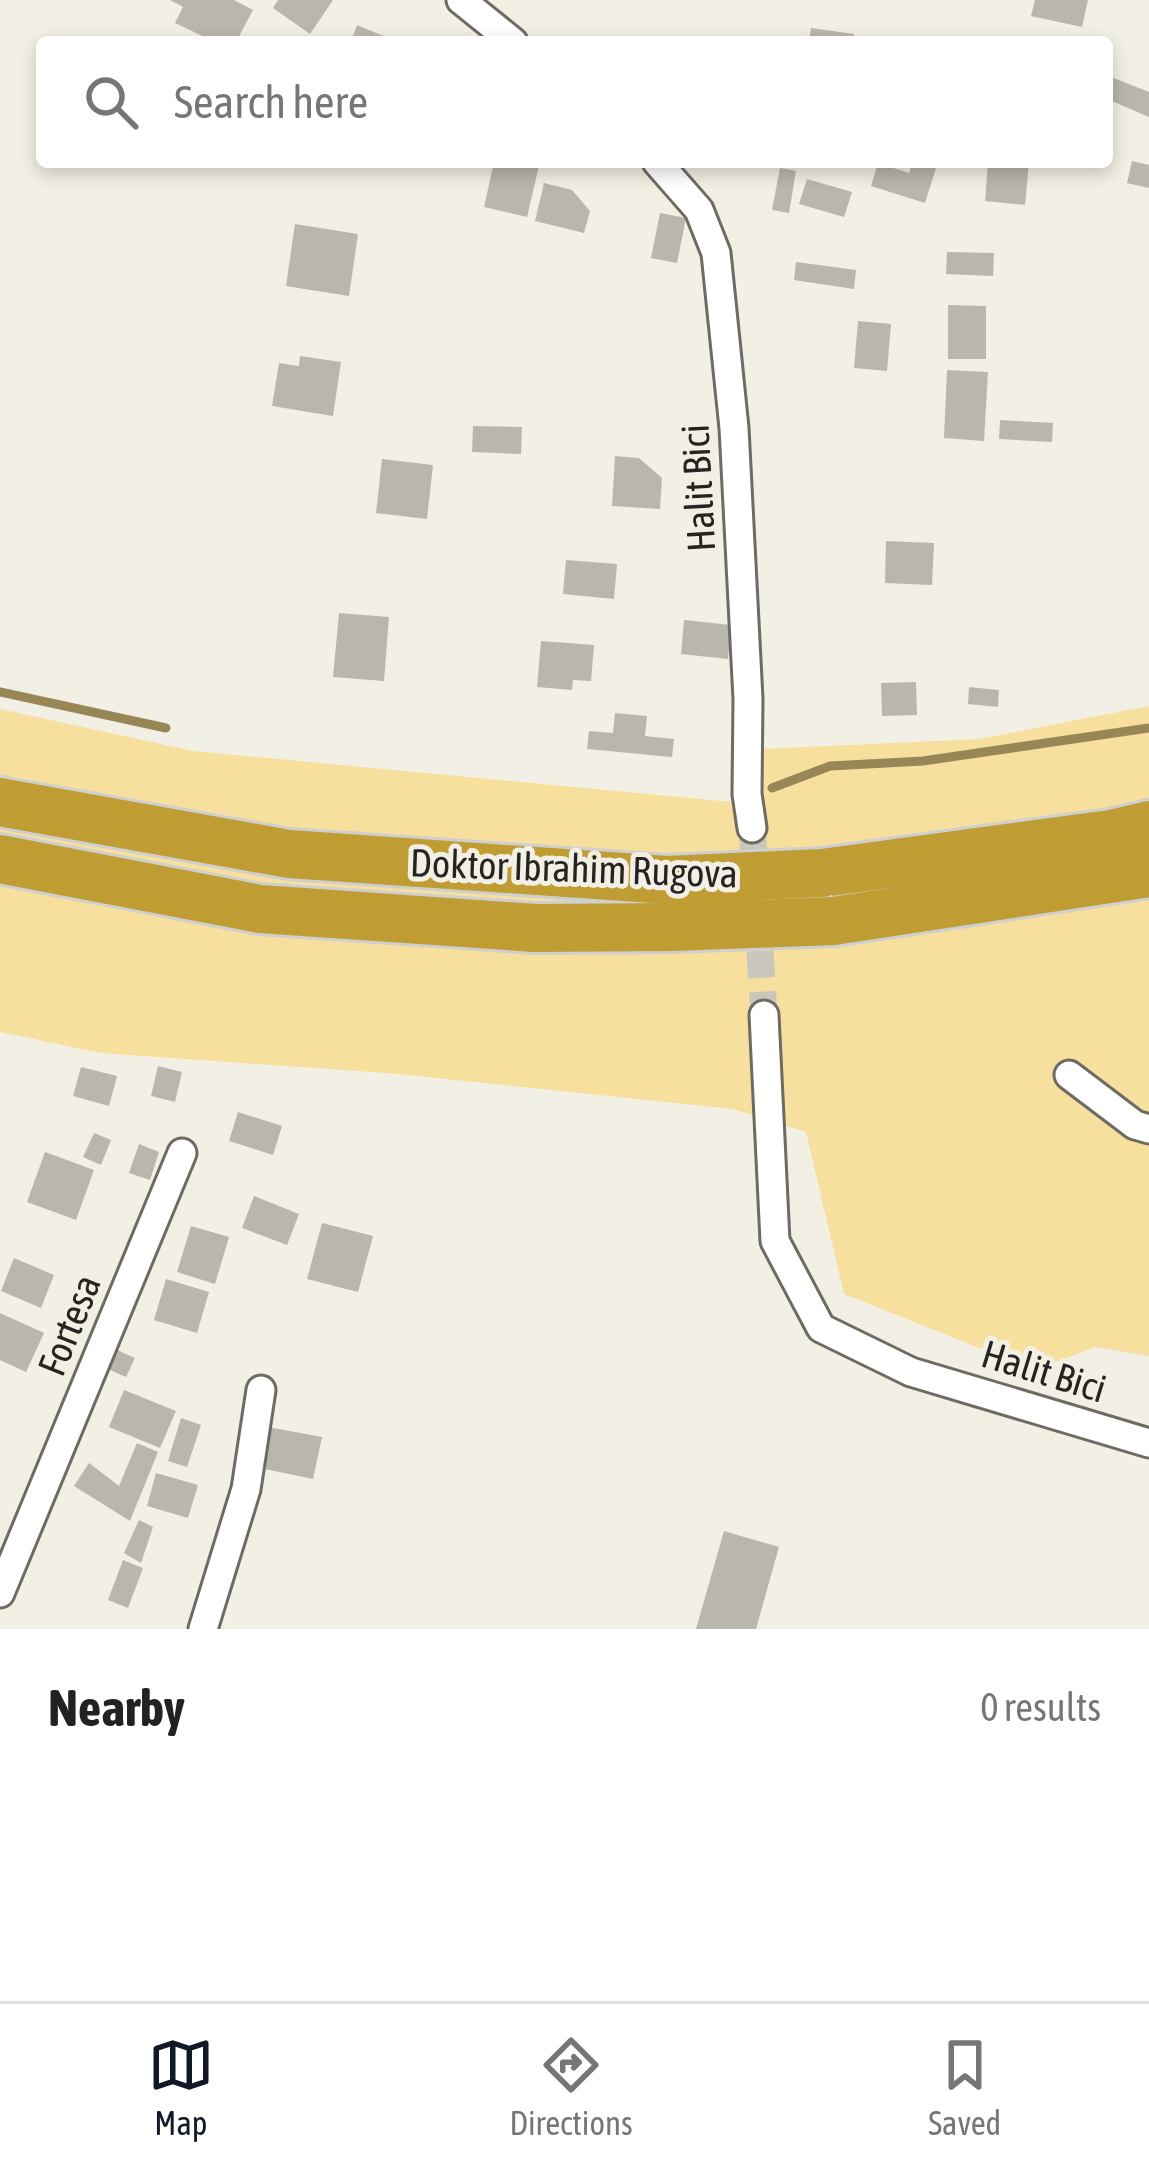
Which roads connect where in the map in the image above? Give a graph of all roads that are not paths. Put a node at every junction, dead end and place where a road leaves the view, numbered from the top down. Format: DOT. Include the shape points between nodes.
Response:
graph roads {
  1 [pos="461,0"];
  2 [pos="506,36"];
  3 [pos="662,168"];
  4 [pos="3,803"];
  5 [pos="1149,825"];
  6 [pos="752,829"];
  7 [pos="0,859"];
  8 [pos="1149,873"];
  9 [pos="671,903"];
  10 [pos="764,1015"];
  11 [pos="1069,1075"];
  12 [pos="1149,1129"];
  13 [pos="182,1153"];
  14 [pos="260,1390"];
  15 [pos="1149,1443"];
  16 [pos="0,1593"];
  17 [pos="203,1629"];
  1 -- 2 [label="street"];
  3 -- 6 [label="street, Halit Bici" via="699,210 716,253 734,428"];
  4 -- 9 [label="highway, Doktor Ibrahim Rugova" via="289,854"];
  5 -- 9 [label="highway, Doktor Ibrahim Rugova, bridge"];
  7 -- 9 [label="highway, Doktor Ibrahim Rugova" via="260,909 535,928"];
  8 -- 9 [label="highway, Doktor Ibrahim Rugova, bridge" via="833,921"];
  10 -- 15 [label="street, Halit Bici" via="775,1240 821,1328 911,1372"];
  11 -- 12 [label="street"];
  13 -- 16 [label="street, Fortesa"];
  14 -- 17 [label="street" via="246,1489"];
}
